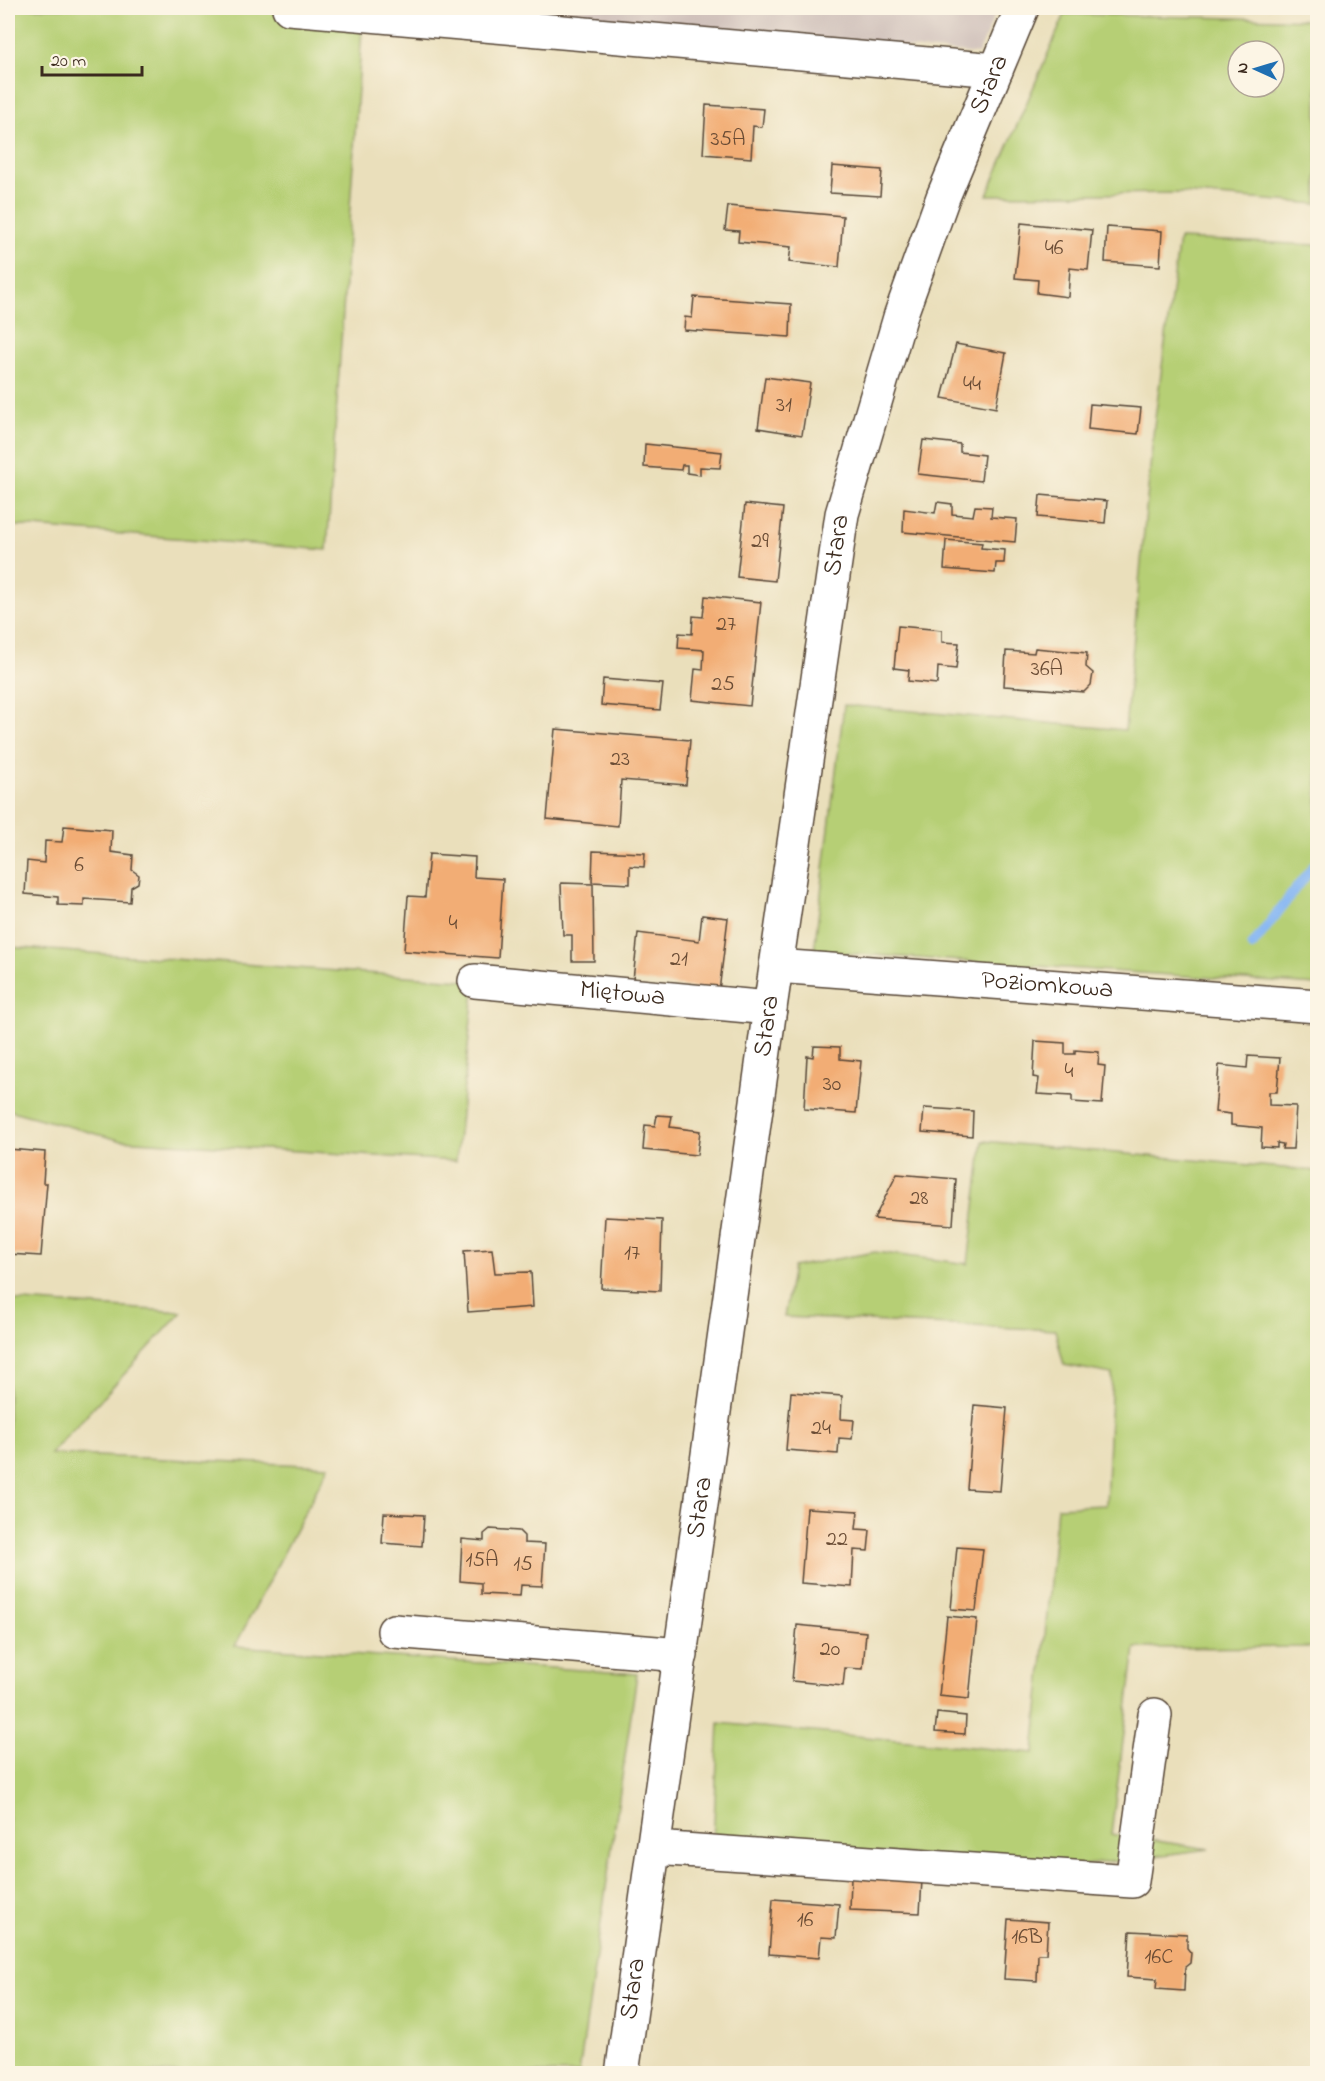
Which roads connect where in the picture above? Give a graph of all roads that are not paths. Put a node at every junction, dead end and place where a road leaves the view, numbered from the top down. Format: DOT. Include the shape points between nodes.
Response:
graph roads {
  1 [pos="289,8"];
  2 [pos="1022,8"];
  3 [pos="996,70"];
  4 [pos="776,966"];
  5 [pos="475,981"];
  6 [pos="1317,1006"];
  7 [pos="770,1008"];
  8 [pos="394,1631"];
  9 [pos="681,1655"];
  10 [pos="1155,1715"];
  11 [pos="654,1848"];
  12 [pos="622,2073"];
  1 -- 3 [label="street"];
  2 -- 3 [label="street, Stara"];
  3 -- 4 [label="street, Stara" via="901,314 842,514"];
  4 -- 6 [label="street, Poziomkowa"];
  4 -- 7 [label="street, Stara"];
  5 -- 7 [label="street, Miętowa"];
  7 -- 9 [label="street, Stara"];
  8 -- 9 [label="street"];
  9 -- 11 [label="street, Stara"];
  10 -- 11 [label="street" via="1132,1881"];
  11 -- 12 [label="street, Stara"];
}
